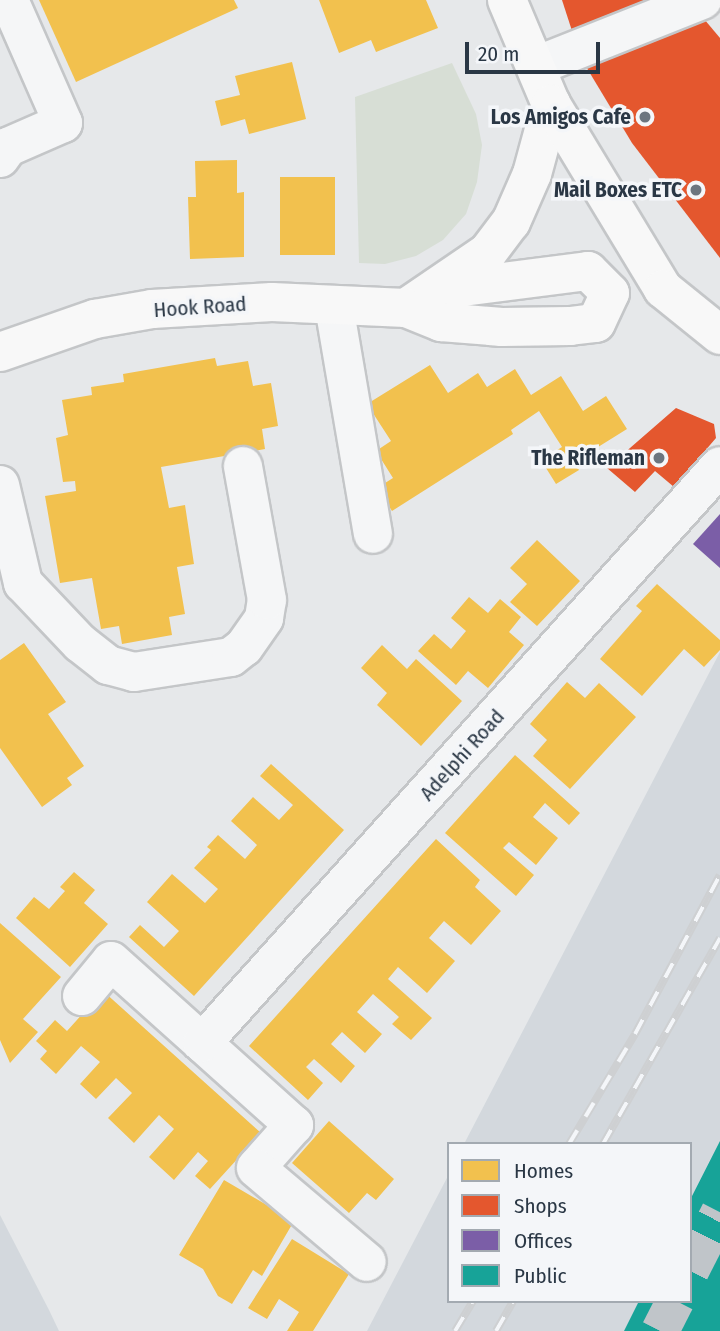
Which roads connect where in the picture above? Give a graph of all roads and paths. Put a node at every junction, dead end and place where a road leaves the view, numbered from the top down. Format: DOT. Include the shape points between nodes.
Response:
graph roads {
  1 [pos="9,0"];
  2 [pos="508,0"];
  3 [pos="702,0"];
  4 [pos="536,66"];
  5 [pos="551,104"];
  6 [pos="0,158"];
  7 [pos="663,289"];
  8 [pos="610,293"];
  9 [pos="334,306"];
  10 [pos="405,308"];
  11 [pos="720,335"];
  12 [pos="0,352"];
  13 [pos="243,466"];
  14 [pos="720,466"];
  15 [pos="0,485"];
  16 [pos="373,534"];
  17 [pos="12,590"];
  18 [pos="82,996"];
  19 [pos="202,1044"];
  20 [pos="367,1262"];
  1 -- 6 [label="street" via="63,124 8,147"];
  2 -- 4 [label="main road"];
  3 -- 4 [label="street"];
  4 -- 5 [label="main road"];
  5 -- 7 [label="main road"];
  5 -- 10 [label="main road" via="532,174 510,222 488,252"];
  7 -- 8 [label="main road"];
  7 -- 11 [label="main road"];
  8 -- 10 [label="main road" via="588,271 463,288"];
  8 -- 10 [label="main road, Hook Road" via="596,323 570,326 441,322"];
  9 -- 10 [label="main road, Hook Road"];
  9 -- 12 [label="main road, Hook Road" via="272,302 152,309 82,322"];
  9 -- 16 [label="street"];
  13 -- 17 [label="street" via="267,600 264,618 231,657 134,672 108,664"];
  14 -- 19 [label="street, Adelphi Road"];
  15 -- 17 [label="street"];
  18 -- 19 [label="street" via="111,961"];
  19 -- 20 [label="street" via="294,1125 257,1168"];
}
